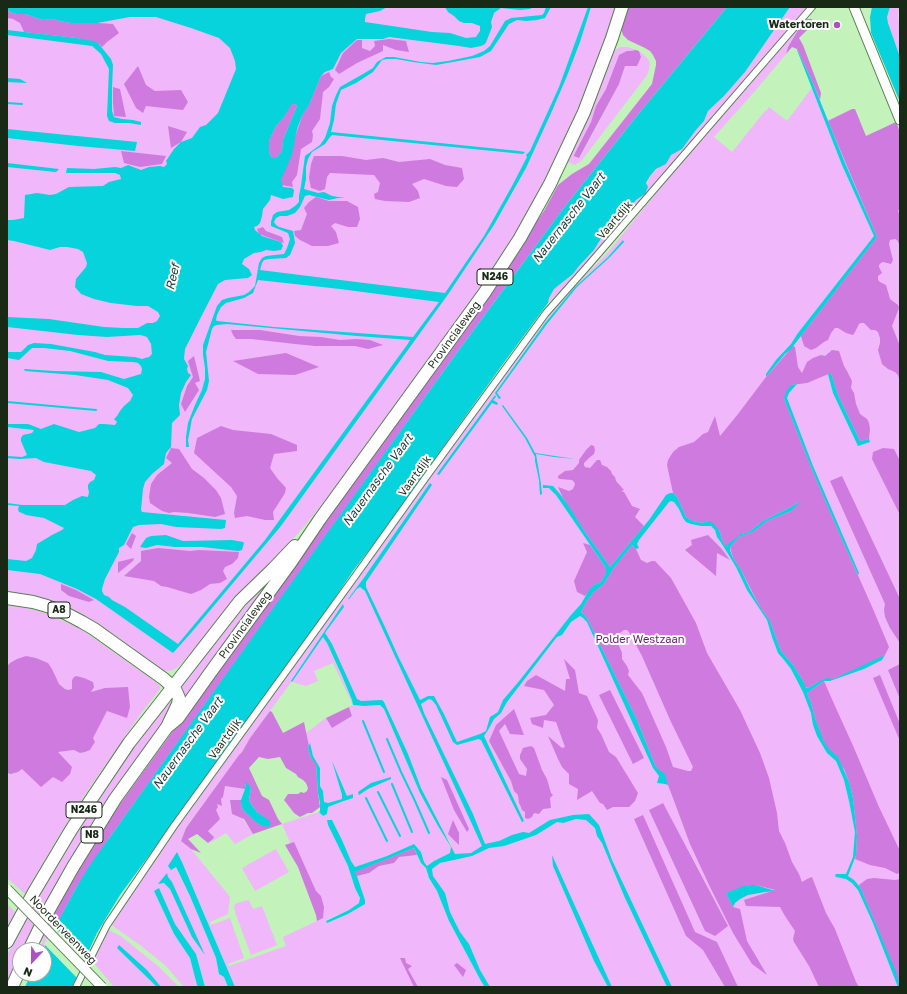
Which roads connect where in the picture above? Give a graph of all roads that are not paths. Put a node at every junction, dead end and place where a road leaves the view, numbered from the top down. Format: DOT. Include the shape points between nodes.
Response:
graph roads {
  1 [pos="622,7"];
  2 [pos="812,7"];
  3 [pos="854,7"];
  4 [pos="859,7"];
  5 [pos="862,25"];
  6 [pos="900,120"];
  7 [pos="320,519"];
  8 [pos="7,598"];
  9 [pos="173,687"];
  10 [pos="167,727"];
  11 [pos="7,889"];
  12 [pos="7,942"];
  13 [pos="33,942"];
  14 [pos="76,987"];
  15 [pos="102,987"];
  1 -- 7 [label="highway, Provincialeweg / N246" via="584,112 550,184 520,238 485,292"];
  2 -- 14 [label="street, Vaartdijk" via="546,312 170,832 107,925"];
  3 -- 5 [label="street"];
  4 -- 5 [label="street"];
  5 -- 6 [label="street"];
  7 -- 9 [label="highway, Provincialeweg / N246" via="240,601"];
  7 -- 10 [label="highway, Provincialeweg / N246" via="178,718"];
  8 -- 9 [label="highway, A8" via="47,606 73,617 94,629"];
  9 -- 10 [label="highway" via="179,698"];
  9 -- 12 [label="highway, N246" via="129,744 86,807"];
  10 -- 13 [label="highway, N8" via="95,829"];
  11 -- 15 [label="street, Noorderveenweg, bridge"];
}
